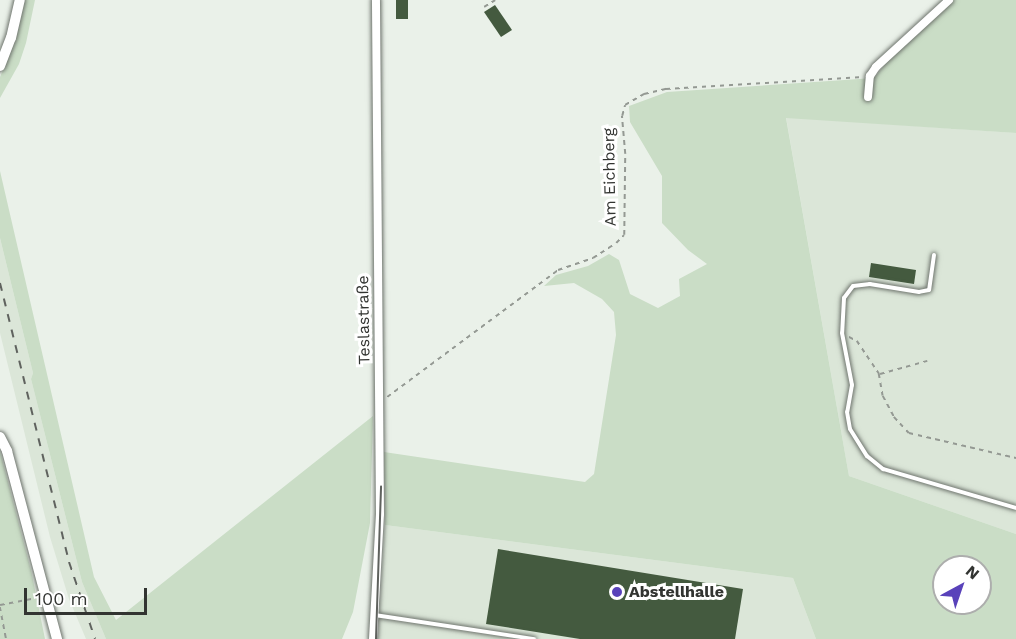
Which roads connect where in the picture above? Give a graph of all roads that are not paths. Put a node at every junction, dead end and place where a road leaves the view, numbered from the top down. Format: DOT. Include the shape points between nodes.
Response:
graph roads {
  1 [pos="20,0"];
  2 [pos="376,0"];
  3 [pos="949,0"];
  4 [pos="4,47"];
  5 [pos="0,66"];
  6 [pos="868,97"];
  7 [pos="934,255"];
  8 [pos="0,437"];
  9 [pos="1016,508"];
  10 [pos="374,615"];
  11 [pos="497,633"];
  12 [pos="57,639"];
  13 [pos="373,639"];
  14 [pos="496,639"];
  15 [pos="534,639"];
  1 -- 4 [label="main road"];
  2 -- 10 [label="street, Teslastraße" via="380,514"];
  3 -- 6 [label="street" via="894,48 870,76"];
  4 -- 5 [label="main road"];
  7 -- 9 [label="lane" via="929,290 919,292 870,284 853,286 844,298 842,333 852,385 850,429 867,456 883,469"];
  8 -- 12 [label="main road"];
  10 -- 11 [label="lane"];
  10 -- 13 [label="street, Teslastraße"];
  11 -- 14 [label="lane"];
  11 -- 15 [label="lane"];
}
